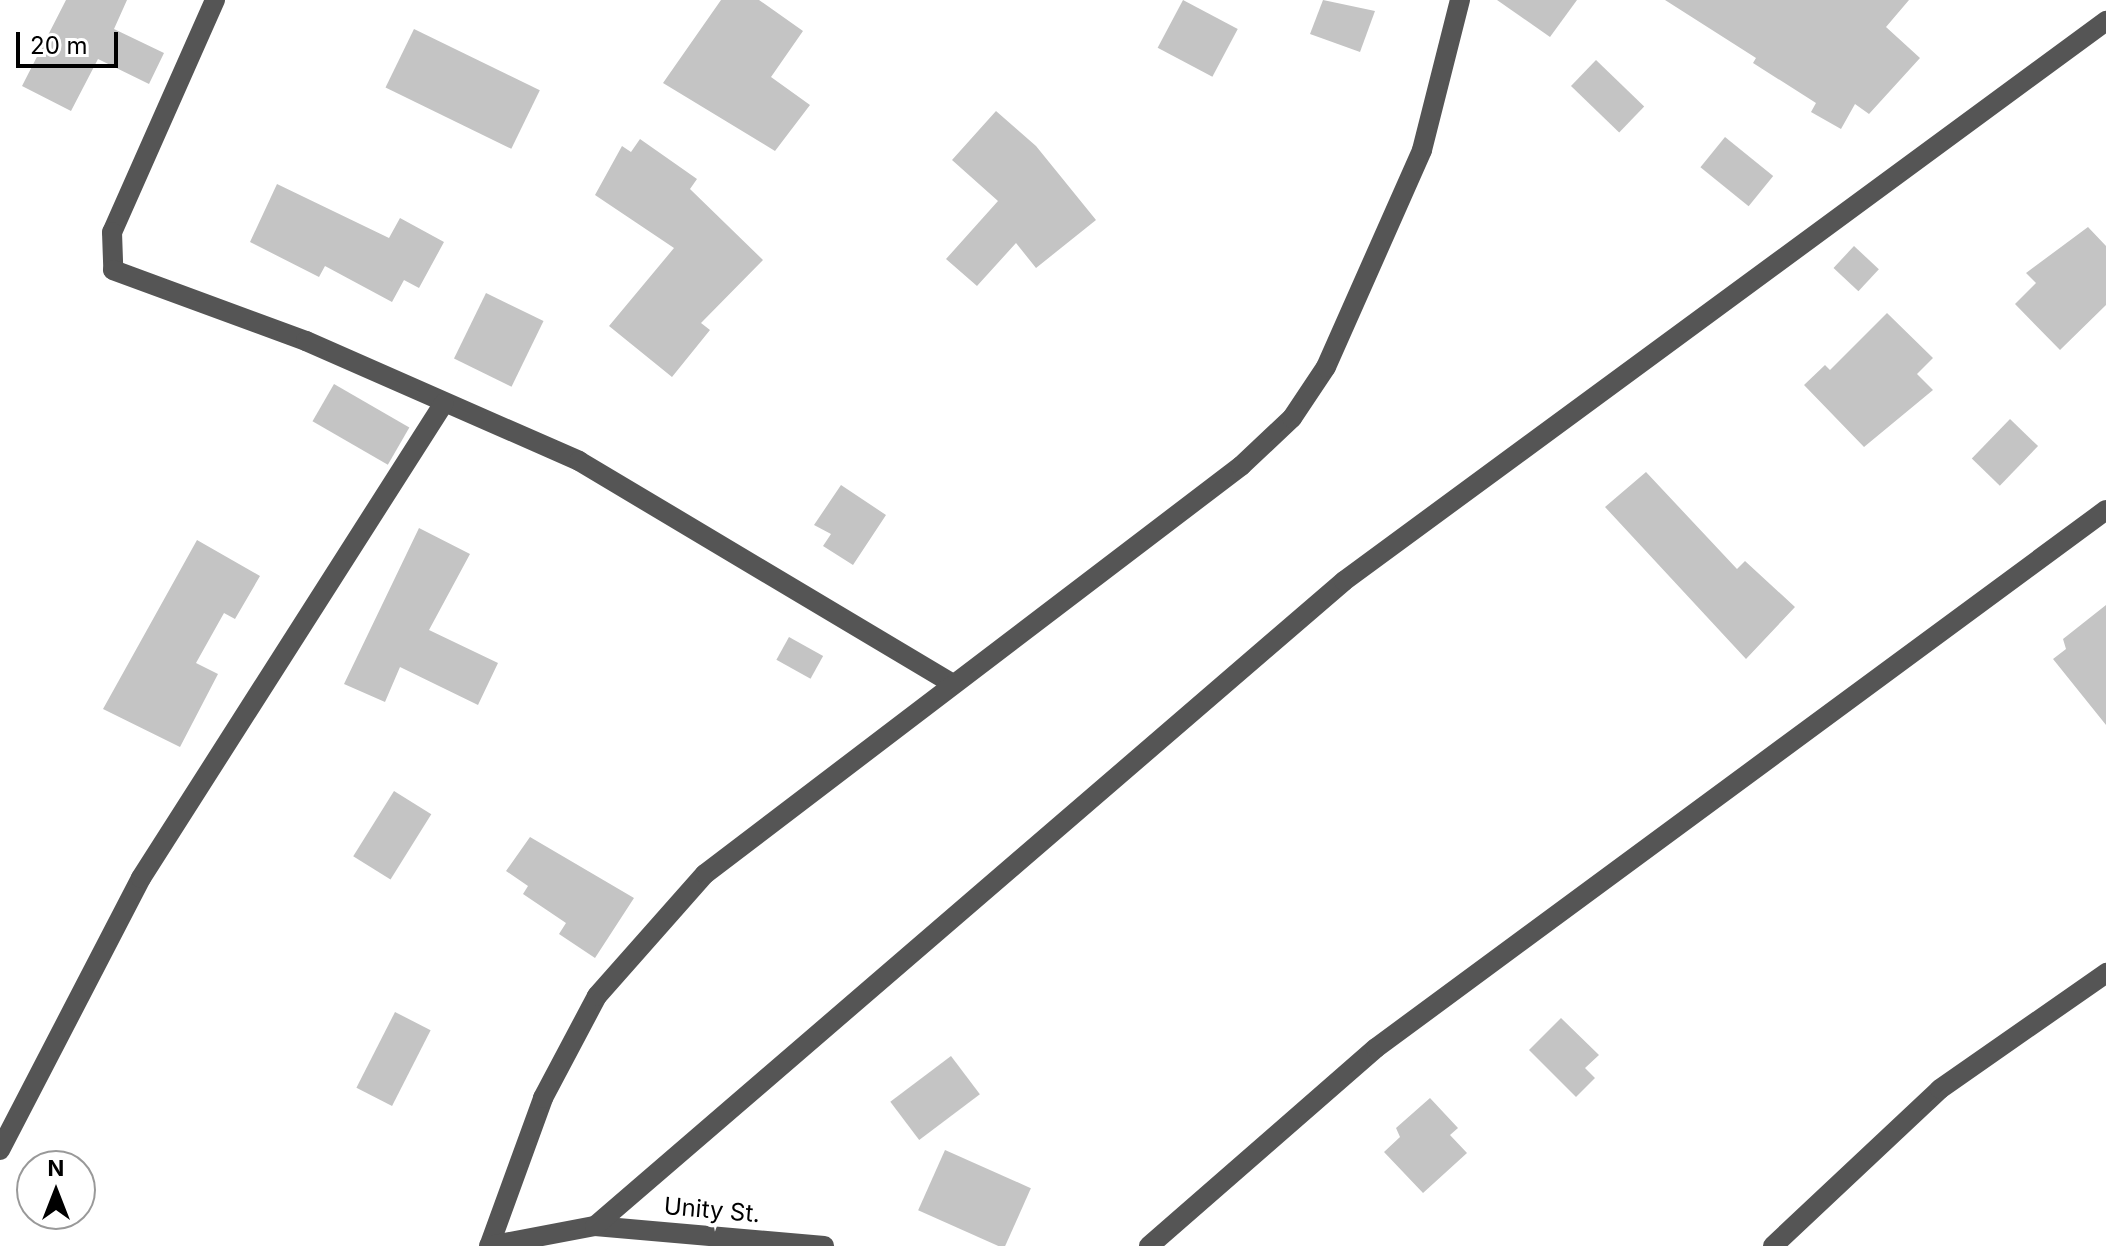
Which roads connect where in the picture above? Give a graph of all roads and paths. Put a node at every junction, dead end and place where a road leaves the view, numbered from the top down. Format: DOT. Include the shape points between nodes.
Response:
graph roads {
  1 [pos="215,0"];
  2 [pos="1460,0"];
  3 [pos="2106,21"];
  4 [pos="444,403"];
  5 [pos="2106,510"];
  6 [pos="952,683"];
  7 [pos="2106,973"];
  8 [pos="0,1150"];
  9 [pos="595,1226"];
  10 [pos="490,1245"];
  11 [pos="824,1246"];
  12 [pos="1149,1246"];
  13 [pos="1773,1246"];
  1 -- 4 [label="street" via="112,232 113,270 306,341"];
  2 -- 6 [label="street" via="1422,150 1326,367 1292,418 1241,466"];
  3 -- 9 [label="street" via="1344,581"];
  4 -- 6 [label="street" via="579,461"];
  4 -- 8 [label="street" via="141,878"];
  5 -- 12 [label="street" via="1376,1048"];
  6 -- 10 [label="street" via="705,874 597,996 543,1098"];
  7 -- 13 [label="street" via="1940,1089"];
  9 -- 10 [label="street, Unity St."];
  9 -- 11 [label="street, Unity St."];
}
